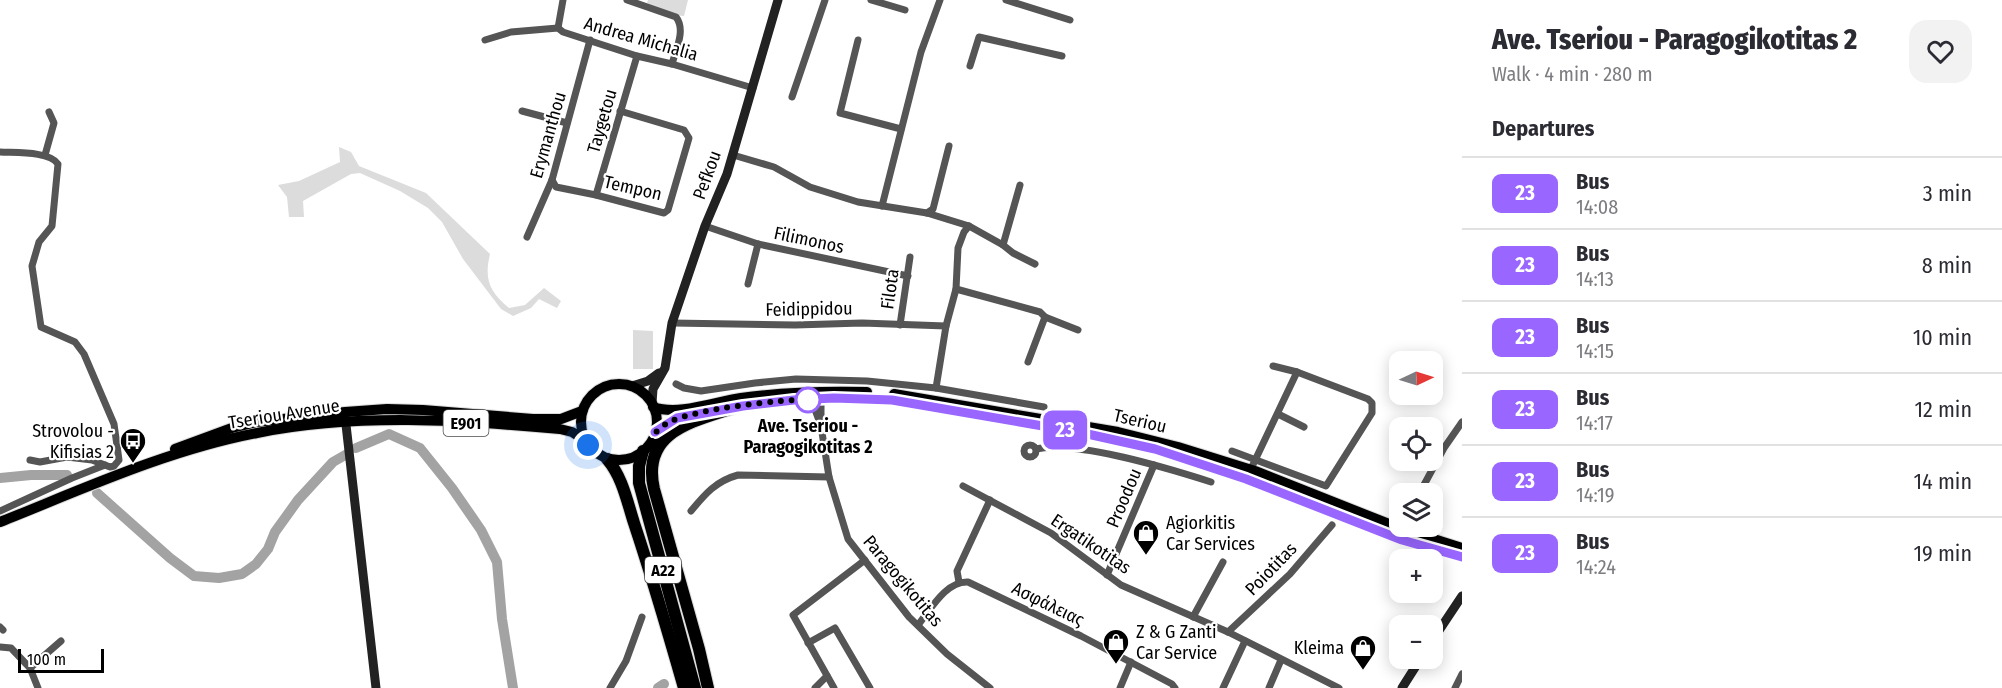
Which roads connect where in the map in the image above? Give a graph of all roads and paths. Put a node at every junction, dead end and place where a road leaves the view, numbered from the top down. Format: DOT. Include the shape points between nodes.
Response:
graph roads {
  1 [pos="563,0"];
  2 [pos="627,0"];
  3 [pos="778,0"];
  4 [pos="825,0"];
  5 [pos="871,0"];
  6 [pos="940,0"];
  7 [pos="1006,0"];
  8 [pos="905,10"];
  9 [pos="1070,20"];
  10 [pos="558,28"];
  11 [pos="485,40"];
  12 [pos="590,40"];
  13 [pos="858,40"];
  14 [pos="637,56"];
  15 [pos="1062,56"];
  16 [pos="672,64"];
  17 [pos="969,66"];
  18 [pos="753,88"];
  19 [pos="792,96"];
  20 [pos="522,111"];
  21 [pos="620,111"];
  22 [pos="49,112"];
  23 [pos="567,123"];
  24 [pos="901,129"];
  25 [pos="949,146"];
  26 [pos="0,152"];
  27 [pos="45,155"];
  28 [pos="733,155"];
  29 [pos="552,180"];
  30 [pos="1020,184"];
  31 [pos="596,195"];
  32 [pos="882,206"];
  33 [pos="927,213"];
  34 [pos="705,226"];
  35 [pos="969,226"];
  36 [pos="527,237"];
  37 [pos="758,244"];
  38 [pos="1003,245"];
  39 [pos="910,257"];
  40 [pos="1035,264"];
  41 [pos="908,276"];
  42 [pos="748,284"];
  43 [pos="956,289"];
  44 [pos="1045,316"];
  45 [pos="672,323"];
  46 [pos="900,325"];
  47 [pos="946,326"];
  48 [pos="1078,330"];
  49 [pos="666,362"];
  50 [pos="1028,362"];
  51 [pos="1273,366"];
  52 [pos="1297,372"];
  53 [pos="676,384"];
  54 [pos="632,386"];
  55 [pos="936,388"];
  56 [pos="821,399"];
  57 [pos="807,400"];
  58 [pos="653,405"];
  59 [pos="1044,407"];
  60 [pos="733,408"];
  61 [pos="582,411"];
  62 [pos="1278,414"];
  63 [pos="345,416"];
  64 [pos="1462,422"];
  65 [pos="821,426"];
  66 [pos="1304,427"];
  67 [pos="655,432"];
  68 [pos="1083,433"];
  69 [pos="585,440"];
  70 [pos="1036,449"];
  71 [pos="1081,450"];
  72 [pos="1232,451"];
  73 [pos="643,452"];
  74 [pos="607,459"];
  75 [pos="1256,459"];
  76 [pos="30,460"];
  77 [pos="106,465"];
  78 [pos="1154,465"];
  79 [pos="1209,465"];
  80 [pos="121,470"];
  81 [pos="1248,474"];
  82 [pos="830,477"];
  83 [pos="1425,483"];
  84 [pos="963,486"];
  85 [pos="1326,486"];
  86 [pos="1318,496"];
  87 [pos="990,500"];
  88 [pos="0,511"];
  89 [pos="691,511"];
  90 [pos="0,522"];
  91 [pos="1389,523"];
  92 [pos="1332,525"];
  93 [pos="1430,537"];
  94 [pos="1462,548"];
  95 [pos="1462,557"];
  96 [pos="865,560"];
  97 [pos="1223,562"];
  98 [pos="1107,575"];
  99 [pos="959,582"];
  100 [pos="1462,596"];
  101 [pos="1193,616"];
  102 [pos="642,617"];
  103 [pos="1443,624"];
  104 [pos="918,625"];
  105 [pos="1228,632"];
  106 [pos="62,641"];
  107 [pos="1245,641"];
  108 [pos="808,643"];
  109 [pos="0,648"];
  110 [pos="1281,660"];
  111 [pos="1131,662"];
  112 [pos="30,668"];
  113 [pos="1414,669"];
  114 [pos="1462,675"];
  115 [pos="827,676"];
  116 [pos="1457,687"];
  117 [pos="38,688"];
  118 [pos="376,688"];
  119 [pos="610,688"];
  120 [pos="684,688"];
  121 [pos="695,688"];
  122 [pos="708,688"];
  123 [pos="815,688"];
  124 [pos="834,688"];
  125 [pos="870,688"];
  126 [pos="990,688"];
  127 [pos="1120,688"];
  128 [pos="1176,688"];
  129 [pos="1223,688"];
  130 [pos="1269,688"];
  131 [pos="1339,688"];
  132 [pos="1401,688"];
  1 -- 10 [label="street"];
  2 -- 16 [label="street" via="676,17 681,30"];
  3 -- 18 [label="main road, Pefkou"];
  4 -- 19 [label="street"];
  5 -- 8 [label="street"];
  6 -- 24 [label="street" via="921,52"];
  7 -- 9 [label="street"];
  10 -- 11 [label="street, Andrea Michalia" via="511,32"];
  10 -- 12 [label="street, Andrea Michalia"];
  12 -- 14 [label="street, Andrea Michalia"];
  12 -- 23 [label="street, Erymanthou"];
  13 -- 24 [label="street" via="840,113"];
  14 -- 16 [label="street, Andrea Michalia"];
  14 -- 21 [label="street, Taygetou"];
  15 -- 17 [label="street" via="979,36"];
  16 -- 18 [label="street, Andrea Michalia"];
  18 -- 28 [label="main road, Pefkou"];
  20 -- 23 [label="street"];
  21 -- 31 [label="street, Taygetou"];
  21 -- 31 [label="street, Tempon" via="684,130 688,138 671,200 664,213"];
  22 -- 27 [label="street" via="54,123"];
  23 -- 29 [label="street, Erymanthou"];
  24 -- 32 [label="street"];
  25 -- 33 [label="street" via="933,209"];
  26 -- 27 [label="street"];
  27 -- 80 [label="street" via="58,164 52,226 39,242 32,266 40,327 75,342 84,354 114,424"];
  28 -- 32 [label="street" via="774,167 810,187"];
  28 -- 34 [label="main road, Pefkou"];
  29 -- 31 [label="street, Tempon" via="556,187"];
  29 -- 36 [label="street, Erymanthou"];
  30 -- 38 [label="street"];
  32 -- 33 [label="street"];
  33 -- 35 [label="street"];
  34 -- 37 [label="street, Filimonos"];
  34 -- 45 [label="main road, Pefkou"];
  35 -- 38 [label="street"];
  35 -- 43 [label="street" via="958,248"];
  37 -- 41 [label="street, Filimonos"];
  37 -- 42 [label="street"];
  38 -- 40 [label="street"];
  39 -- 41 [label="street, Filota"];
  41 -- 46 [label="street, Filota"];
  43 -- 44 [label="street"];
  43 -- 47 [label="street"];
  44 -- 48 [label="street"];
  44 -- 50 [label="street"];
  45 -- 46 [label="street, Feidippidou"];
  45 -- 49 [label="main road, Pefkou"];
  46 -- 47 [label="street, Feidippidou"];
  47 -- 55 [label="street"];
  49 -- 54 [label="main road" via="652,380"];
  49 -- 58 [label="main road, Pefkou" via="653,389"];
  51 -- 52 [label="street"];
  52 -- 62 [label="street"];
  52 -- 85 [label="street" via="1372,403 1372,413"];
  53 -- 55 [label="street" via="701,391 796,379"];
  54 -- 58 [label="main road" via="644,392"];
  54 -- 61 [label="main road" via="619,383 595,391"];
  55 -- 59 [label="street"];
  56 -- 57 [label="main road, Tseriou"];
  56 -- 65 [label="street, Paragogikotitas"];
  56 -- 68 [label="main road, Tseriou" via="892,400"];
  57 -- 60 [label="main road, Tseriou"];
  57 -- 65 [label="street"];
  58 -- 67 [label="main road" via="657,415"];
  58 -- 81 [label="main road, Tseriou" via="669,411 791,392 889,393 1118,432 1178,447"];
  60 -- 67 [label="main road, Tseriou" via="677,418"];
  60 -- 122 [label="highway" via="677,429 660,446 652,466 654,489"];
  61 -- 63 [label="main road, Tseriou Avenue / E901" via="552,419 387,409"];
  61 -- 69 [label="main road" via="580,423"];
  62 -- 66 [label="street"];
  62 -- 75 [label="street"];
  63 -- 69 [label="main road, Tseriou Avenue / E901" via="532,426 566,430"];
  63 -- 80 [label="main road, Tseriou Avenue / E901" via="212,443"];
  63 -- 80 [label="main road, Tseriou Avenue / E901" via="256,422"];
  63 -- 118 [label="main road"];
  64 -- 83 [label="street"];
  65 -- 82 [label="street, Paragogikotitas"];
  67 -- 73 [label="main road"];
  68 -- 71 [label="street"];
  68 -- 79 [label="main road, Tseriou"];
  69 -- 74 [label="main road"];
  70 -- 71 [label="street"];
  71 -- 78 [label="street"];
  72 -- 75 [label="street"];
  73 -- 74 [label="main road" via="632,458"];
  73 -- 121 [label="highway, A22" via="639,483"];
  74 -- 120 [label="highway, A22" via="621,483"];
  75 -- 81 [label="street"];
  75 -- 85 [label="street"];
  76 -- 77 [label="street" via="67,457"];
  77 -- 80 [label="street"];
  77 -- 88 [label="street"];
  78 -- 79 [label="street" via="1208,481"];
  78 -- 98 [label="street, Proodou"];
  79 -- 81 [label="main road, Tseriou"];
  80 -- 90 [label="main road, Tseriou Avenue / E901"];
  81 -- 86 [label="main road, Tseriou"];
  81 -- 95 [label="main road, Tseriou" via="1402,540"];
  82 -- 89 [label="street" via="738,475 711,488"];
  82 -- 96 [label="street, Paragogikotitas" via="848,539"];
  84 -- 87 [label="street, Ergatikotitas"];
  85 -- 86 [label="street"];
  86 -- 91 [label="main road, Tseriou"];
  87 -- 98 [label="street, Ergatikotitas" via="1051,533"];
  87 -- 99 [label="street" via="957,571"];
  92 -- 105 [label="street, Poiotitas" via="1290,574"];
  93 -- 94 [label="main road, Tseriou"];
  96 -- 104 [label="street, Paragogikotitas"];
  96 -- 108 [label="street" via="793,615"];
  97 -- 101 [label="street"];
  98 -- 101 [label="street, Ergatikotitas" via="1121,585"];
  99 -- 104 [label="street" via="951,585"];
  99 -- 111 [label="street, Ασφάλειας" via="968,582"];
  100 -- 103 [label="main road"];
  101 -- 105 [label="street, Ergatikotitas"];
  102 -- 119 [label="street" via="626,661"];
  104 -- 126 [label="street, Paragogikotitas"];
  105 -- 107 [label="street, Ergatikotitas"];
  106 -- 112 [label="street"];
  107 -- 110 [label="street, Ergatikotitas"];
  107 -- 129 [label="street"];
  108 -- 115 [label="street"];
  108 -- 125 [label="street" via="835,628"];
  109 -- 112 [label="street" via="11,648"];
  110 -- 130 [label="street"];
  110 -- 131 [label="street, Ergatikotitas"];
  111 -- 127 [label="street"];
  111 -- 128 [label="street, Ασφάλειας"];
  112 -- 117 [label="street"];
  113 -- 132 [label="main road"];
  114 -- 116 [label="street"];
  115 -- 123 [label="street"];
  115 -- 124 [label="street"];
}
